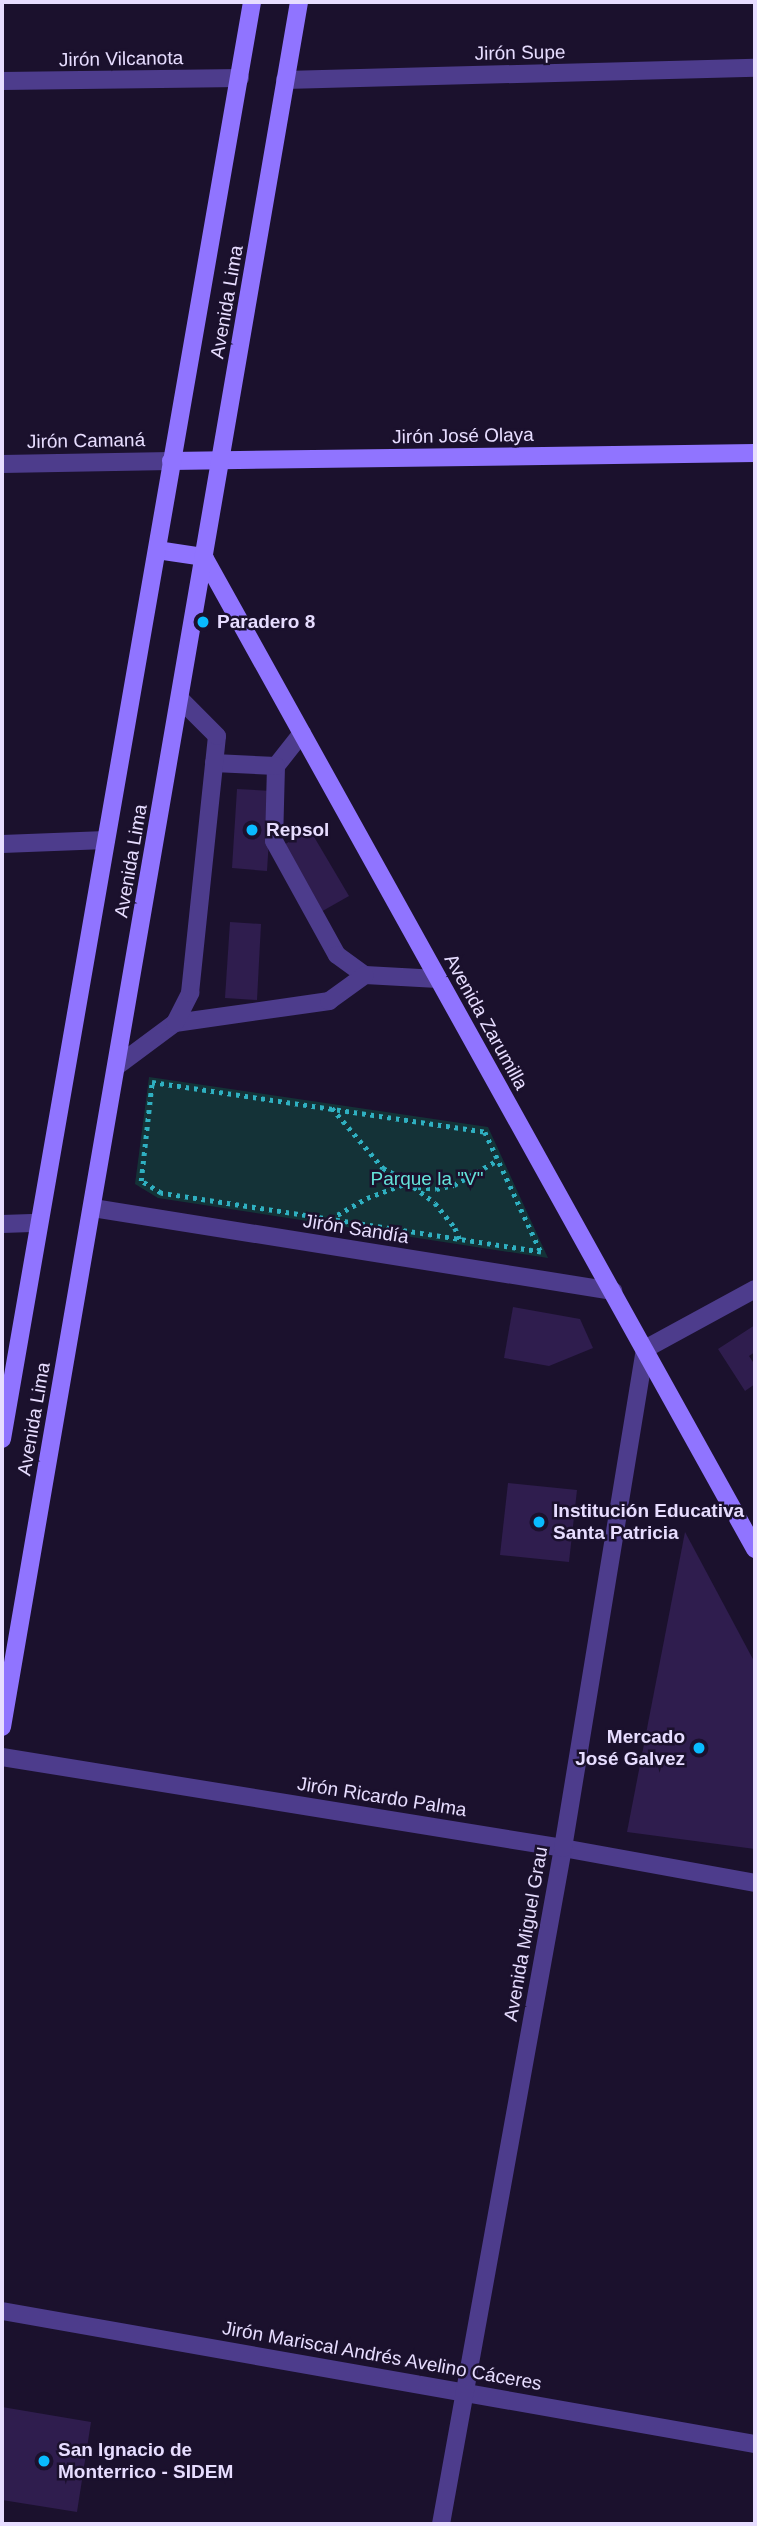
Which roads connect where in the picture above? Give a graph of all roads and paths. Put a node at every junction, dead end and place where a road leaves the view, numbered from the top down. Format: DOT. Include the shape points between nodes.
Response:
graph roads {
  1 [pos="253,2"];
  2 [pos="299,2"];
  3 [pos="755,68"];
  4 [pos="240,78"];
  5 [pos="285,80"];
  6 [pos="2,81"];
  7 [pos="755,453"];
  8 [pos="171,461"];
  9 [pos="221,461"];
  10 [pos="2,464"];
  11 [pos="157,550"];
  12 [pos="204,557"];
  13 [pos="180,699"];
  14 [pos="302,733"];
  15 [pos="214,763"];
  16 [pos="276,766"];
  17 [pos="106,841"];
  18 [pos="2,844"];
  19 [pos="365,975"];
  20 [pos="438,979"];
  21 [pos="175,1023"];
  22 [pos="117,1066"];
  23 [pos="331,1108"];
  24 [pos="498,1160"];
  25 [pos="408,1183"];
  26 [pos="93,1208"];
  27 [pos="329,1220"];
  28 [pos="39,1223"];
  29 [pos="2,1224"];
  30 [pos="460,1240"];
  31 [pos="755,1289"];
  32 [pos="613,1291"];
  33 [pos="645,1349"];
  34 [pos="2,1439"];
  35 [pos="755,1549"];
  36 [pos="2,1727"];
  37 [pos="2,1757"];
  38 [pos="564,1848"];
  39 [pos="755,1883"];
  40 [pos="2,2311"];
  41 [pos="463,2392"];
  42 [pos="755,2444"];
  43 [pos="440,2524"];
  1 -- 4 [label="main road, Avenida Lima"];
  2 -- 5 [label="main road, Avenida Lima"];
  3 -- 5 [label="street, Jirón Supe"];
  4 -- 6 [label="street, Jirón Vilcanota"];
  4 -- 8 [label="main road, Avenida Lima"];
  5 -- 9 [label="main road, Avenida Lima"];
  7 -- 9 [label="main road, Jirón José Olaya"];
  8 -- 9 [label="main road, Jirón José Olaya"];
  8 -- 10 [label="street, Jirón Camaná"];
  8 -- 11 [label="main road, Avenida Lima"];
  9 -- 12 [label="main road, Avenida Lima"];
  11 -- 12 [label="main road"];
  11 -- 17 [label="main road, Avenida Lima"];
  12 -- 13 [label="main road, Avenida Lima"];
  12 -- 14 [label="main road, Avenida Zarumilla"];
  13 -- 15 [label="street" via="217,736"];
  13 -- 22 [label="main road, Avenida Lima"];
  14 -- 16 [label="street"];
  14 -- 20 [label="main road, Avenida Zarumilla"];
  15 -- 16 [label="street"];
  15 -- 21 [label="street" via="190,993"];
  16 -- 19 [label="street" via="274,841 337,955"];
  17 -- 18 [label="street"];
  17 -- 28 [label="main road, Avenida Lima"];
  19 -- 20 [label="street"];
  19 -- 21 [label="street" via="329,1001"];
  20 -- 32 [label="main road, Avenida Zarumilla"];
  21 -- 22 [label="street"];
  22 -- 26 [label="main road, Avenida Lima"];
  23 -- 24 [label="path" via="485,1132"];
  23 -- 25 [label="path" via="383,1168"];
  23 -- 27 [label="path" via="152,1082 141,1181 161,1194"];
  24 -- 25 [label="path" via="454,1185 436,1189"];
  24 -- 30 [label="path" via="541,1252"];
  25 -- 27 [label="path" via="367,1198"];
  25 -- 30 [label="path" via="435,1203"];
  26 -- 32 [label="street, Jirón Sandía"];
  26 -- 36 [label="main road, Avenida Lima"];
  27 -- 30 [label="path"];
  28 -- 29 [label="street"];
  28 -- 34 [label="main road, Avenida Lima"];
  31 -- 33 [label="street"];
  32 -- 33 [label="main road, Avenida Zarumilla"];
  33 -- 35 [label="main road, Avenida Zarumilla"];
  33 -- 38 [label="street, Avenida Miguel Grau"];
  37 -- 38 [label="street, Jirón Ricardo Palma"];
  38 -- 39 [label="street, Jirón Ricardo Palma"];
  38 -- 41 [label="street, Avenida Miguel Grau"];
  40 -- 41 [label="street, Jirón Mariscal Andrés Avelino Cáceres"];
  41 -- 42 [label="street, Jirón Mariscal Andrés Avelino Cáceres"];
  41 -- 43 [label="street, Avenida Miguel Grau"];
}
